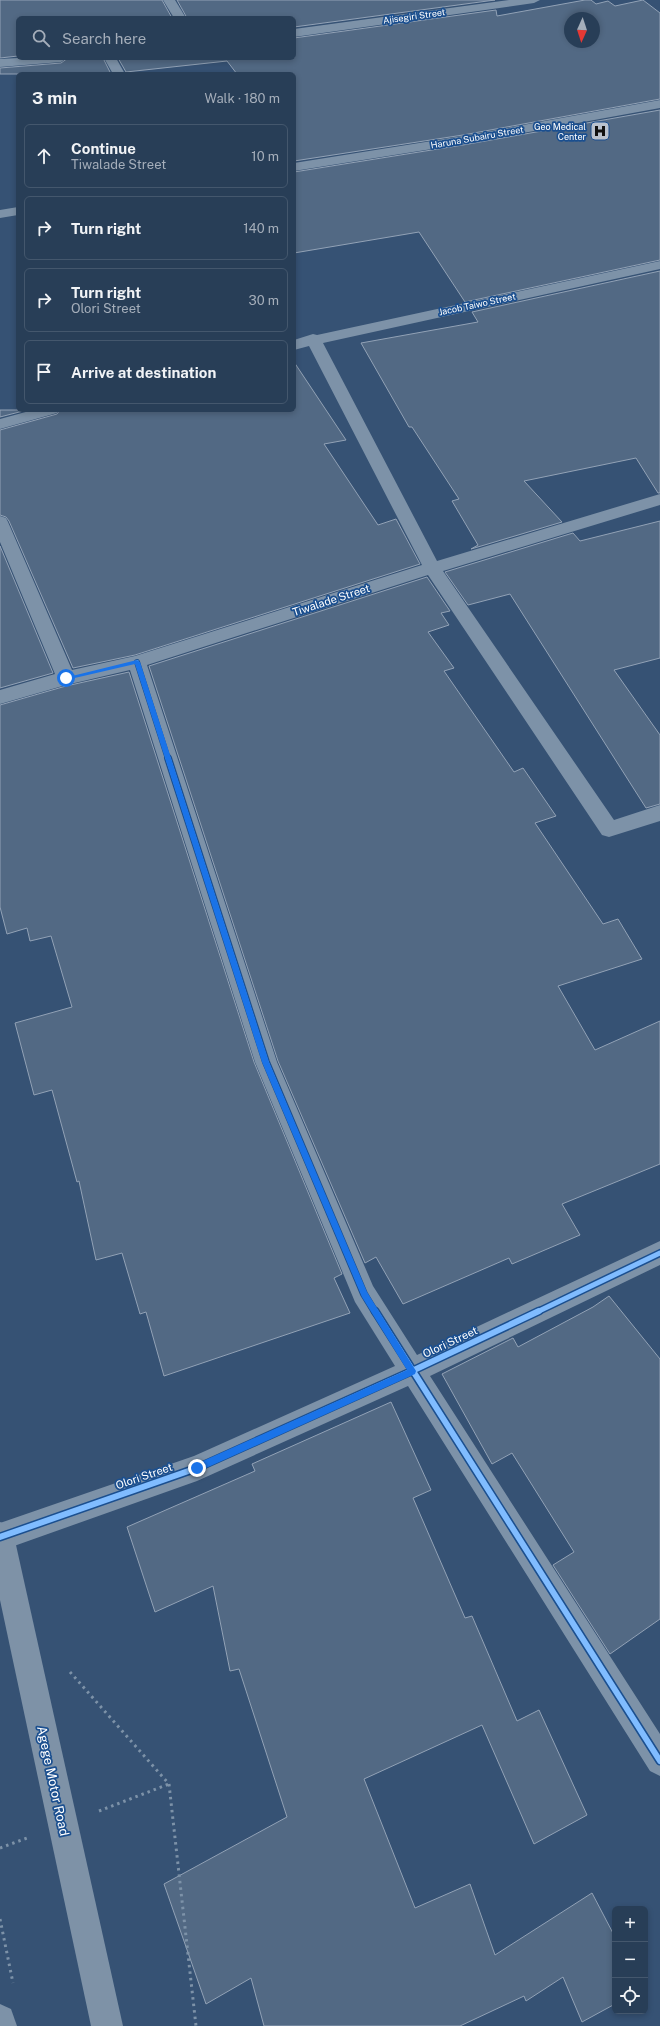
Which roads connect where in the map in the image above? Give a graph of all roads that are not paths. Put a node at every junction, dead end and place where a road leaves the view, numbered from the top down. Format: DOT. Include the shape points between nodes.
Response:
graph roads {
  1 [pos="169,0"];
  2 [pos="534,0"];
  3 [pos="474,4"];
  4 [pos="179,16"];
  5 [pos="296,33"];
  6 [pos="37,60"];
  7 [pos="111,60"];
  8 [pos="0,63"];
  9 [pos="118,72"];
  10 [pos="660,104"];
  11 [pos="296,167"];
  12 [pos="16,211"];
  13 [pos="0,214"];
  14 [pos="660,265"];
  15 [pos="313,339"];
  16 [pos="296,343"];
  17 [pos="44,412"];
  18 [pos="0,424"];
  19 [pos="660,499"];
  20 [pos="0,522"];
  21 [pos="432,568"];
  22 [pos="137,662"];
  23 [pos="66,678"];
  24 [pos="0,697"];
  25 [pos="660,813"];
  26 [pos="660,1253"];
  27 [pos="412,1371"];
  28 [pos="0,1536"];
  29 [pos="660,1761"];
  30 [pos="0,2020"];
  31 [pos="1,2026"];
  32 [pos="107,2026"];
  1 -- 4 [label="street"];
  2 -- 3 [label="street, Ajisegiri Street"];
  3 -- 5 [label="street, Ajisegiri Street"];
  6 -- 8 [label="street"];
  7 -- 9 [label="street"];
  10 -- 11 [label="street, Haruna Subairu Street" via="463,140"];
  12 -- 13 [label="street"];
  14 -- 15 [label="street, Jacob Taiwo Street"];
  15 -- 16 [label="street, Jacob Taiwo Street"];
  15 -- 21 [label="street"];
  17 -- 18 [label="street"];
  19 -- 21 [label="street, Tiwalade Street"];
  20 -- 23 [label="street"];
  21 -- 22 [label="street, Tiwalade Street"];
  21 -- 25 [label="street" via="609,829"];
  22 -- 23 [label="street, Tiwalade Street"];
  22 -- 27 [label="street" via="266,1062 364,1294"];
  23 -- 24 [label="street, Tiwalade Street"];
  26 -- 27 [label="street, Olori Street"];
  27 -- 28 [label="street, Olori Street" via="197,1468"];
  27 -- 29 [label="street"];
  28 -- 32 [label="highway, Agege Motor Road"];
  30 -- 31 [label="street"];
}
